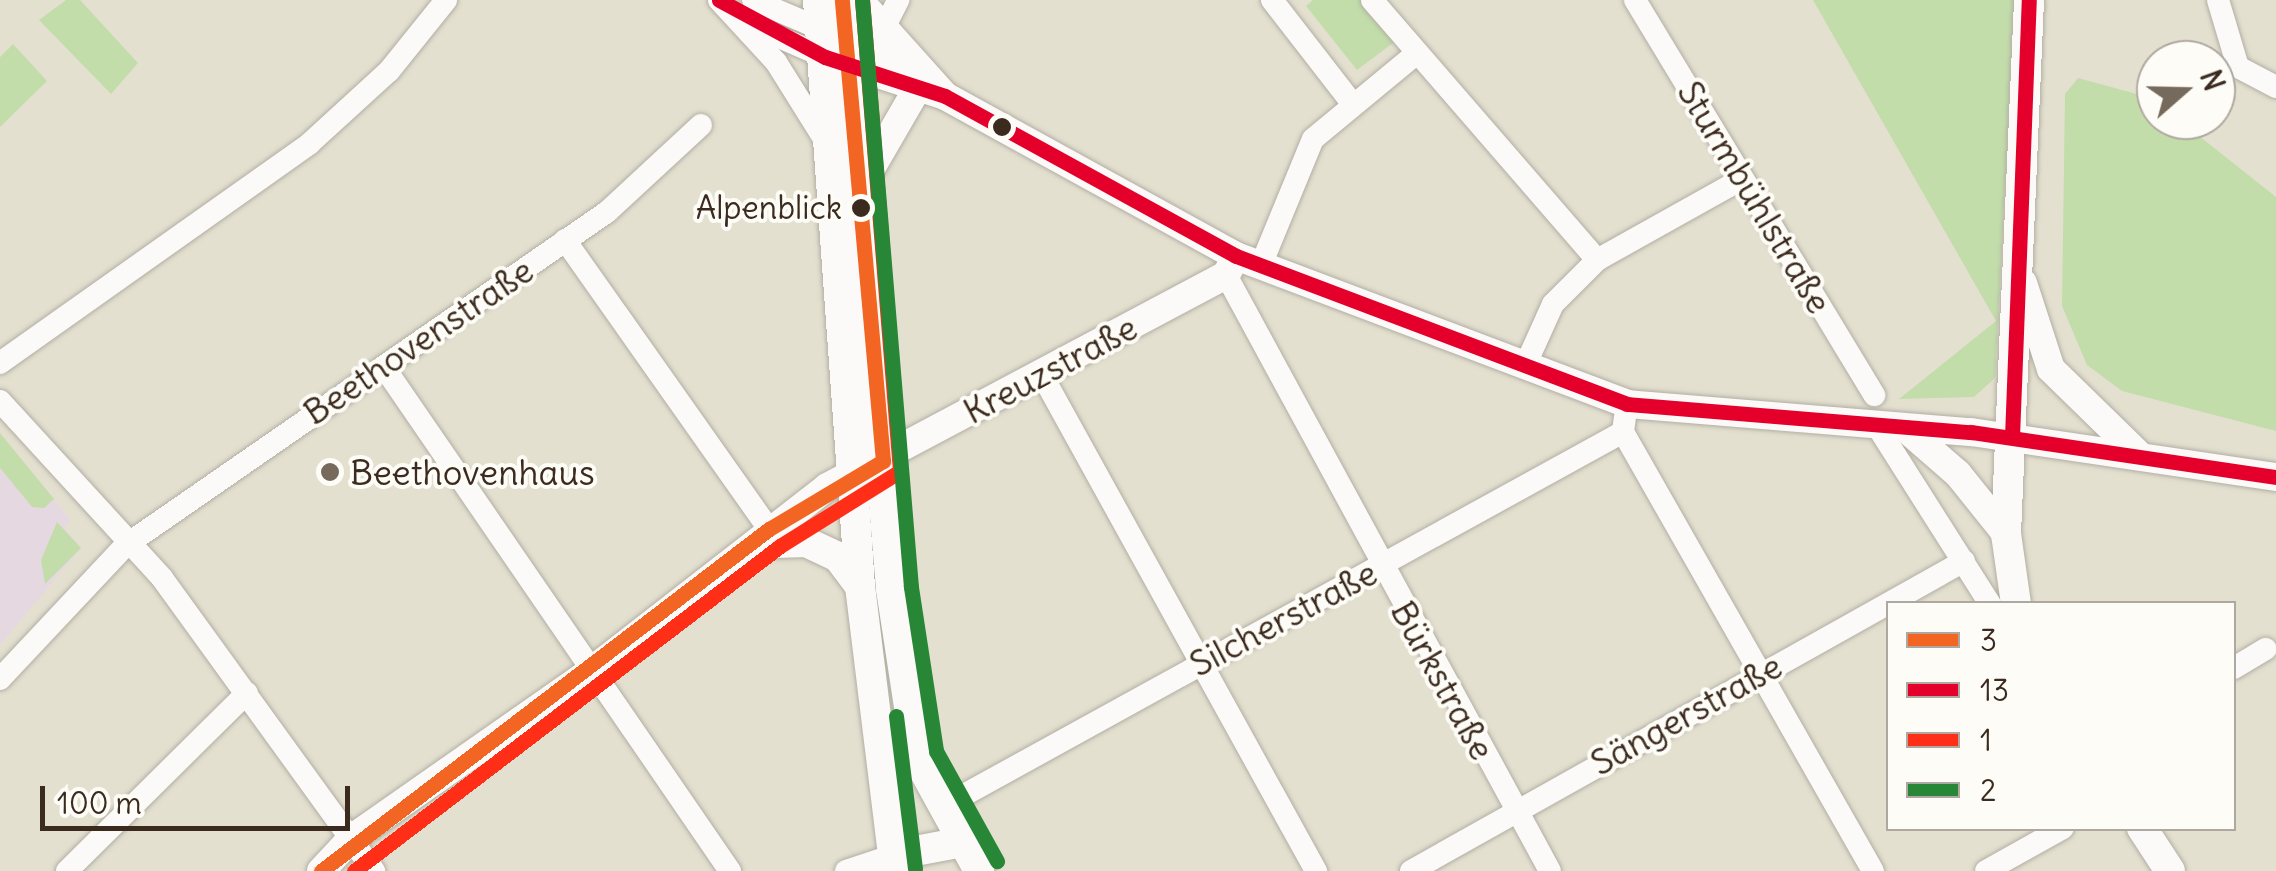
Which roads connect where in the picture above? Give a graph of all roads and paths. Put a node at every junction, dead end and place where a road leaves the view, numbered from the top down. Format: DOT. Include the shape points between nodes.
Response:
graph roads {
  1 [pos="446,0"];
  2 [pos="719,0"];
  3 [pos="842,0"];
  4 [pos="859,0"];
  5 [pos="898,0"];
  6 [pos="1272,0"];
  7 [pos="1372,0"];
  8 [pos="1635,0"];
  9 [pos="2029,0"];
  10 [pos="2218,0"];
  11 [pos="749,11"];
  12 [pos="883,30"];
  13 [pos="833,39"];
  14 [pos="1418,53"];
  15 [pos="917,79"];
  16 [pos="2276,87"];
  17 [pos="1352,103"];
  18 [pos="701,125"];
  19 [pos="835,158"];
  20 [pos="1742,179"];
  21 [pos="862,184"];
  22 [pos="565,240"];
  23 [pos="1597,260"];
  24 [pos="1241,265"];
  25 [pos="2024,283"];
  26 [pos="0,363"];
  27 [pos="1526,366"];
  28 [pos="386,370"];
  29 [pos="1042,375"];
  30 [pos="1874,395"];
  31 [pos="0,401"];
  32 [pos="1627,404"];
  33 [pos="1877,426"];
  34 [pos="1905,428"];
  35 [pos="1623,432"];
  36 [pos="2012,438"];
  37 [pos="2136,453"];
  38 [pos="883,461"];
  39 [pos="855,476"];
  40 [pos="2276,477"];
  41 [pos="2006,534"];
  42 [pos="772,536"];
  43 [pos="126,545"];
  44 [pos="1964,561"];
  45 [pos="1380,566"];
  46 [pos="860,586"];
  47 [pos="1891,601"];
  48 [pos="1988,601"];
  49 [pos="2016,601"];
  50 [pos="1886,604"];
  51 [pos="2266,649"];
  52 [pos="1199,662"];
  53 [pos="2236,667"];
  54 [pos="591,671"];
  55 [pos="1759,674"];
  56 [pos="0,679"];
  57 [pos="246,693"];
  58 [pos="944,806"];
  59 [pos="1516,809"];
  60 [pos="2058,831"];
  61 [pos="2144,831"];
  62 [pos="351,839"];
  63 [pos="962,842"];
  64 [pos="894,863"];
  65 [pos="67,871"];
  66 [pos="321,871"];
  67 [pos="374,871"];
  68 [pos="730,871"];
  69 [pos="846,871"];
  70 [pos="979,871"];
  71 [pos="1316,871"];
  72 [pos="1411,871"];
  73 [pos="1550,871"];
  74 [pos="1874,871"];
  75 [pos="1986,871"];
  76 [pos="2170,871"];
  1 -- 26 [label="street" via="389,71 310,144"];
  2 -- 11 [label="street"];
  3 -- 13 [label="main road"];
  4 -- 12 [label="street"];
  5 -- 12 [label="street"];
  6 -- 17 [label="street"];
  7 -- 14 [label="street"];
  8 -- 20 [label="street, Sturmbühlstraße"];
  9 -- 25 [label="main road"];
  10 -- 16 [label="street" via="2238,67"];
  11 -- 13 [label="street"];
  11 -- 19 [label="street"];
  12 -- 15 [label="street"];
  13 -- 15 [label="street"];
  13 -- 19 [label="main road"];
  13 -- 21 [label="main road"];
  14 -- 17 [label="street"];
  14 -- 23 [label="street"];
  15 -- 21 [label="street"];
  15 -- 24 [label="street"];
  17 -- 24 [label="street" via="1313,139"];
  18 -- 22 [label="street, Beethovenstraße"];
  19 -- 39 [label="main road"];
  20 -- 23 [label="street"];
  20 -- 30 [label="street, Sturmbühlstraße"];
  21 -- 38 [label="main road"];
  22 -- 28 [label="street, Beethovenstraße"];
  22 -- 42 [label="street"];
  23 -- 27 [label="street" via="1553,304"];
  24 -- 27 [label="street"];
  24 -- 29 [label="street, Kreuzstraße"];
  24 -- 45 [label="street, Bürkstraße"];
  25 -- 36 [label="main road"];
  25 -- 37 [label="street" via="2052,369"];
  27 -- 32 [label="street"];
  28 -- 43 [label="street, Beethovenstraße"];
  28 -- 54 [label="street"];
  29 -- 38 [label="street, Kreuzstraße"];
  29 -- 52 [label="street"];
  31 -- 43 [label="street"];
  32 -- 33 [label="street"];
  32 -- 35 [label="street"];
  33 -- 34 [label="street"];
  33 -- 44 [label="street"];
  34 -- 36 [label="street"];
  34 -- 41 [label="street"];
  35 -- 45 [label="street, Silcherstraße"];
  35 -- 55 [label="street"];
  36 -- 37 [label="street"];
  36 -- 41 [label="main road"];
  37 -- 40 [label="street"];
  38 -- 39 [label="street, Kreuzstraße"];
  38 -- 58 [label="main road" via="917,758"];
  39 -- 42 [label="street, Kreuzstraße"];
  39 -- 46 [label="main road"];
  41 -- 49 [label="main road"];
  42 -- 46 [label="main road" via="838,557"];
  42 -- 54 [label="street, Kreuzstraße"];
  43 -- 56 [label="street, Beethovenstraße"];
  43 -- 57 [label="street" via="162,578"];
  44 -- 47 [label="street, Sängerstraße"];
  44 -- 48 [label="street"];
  45 -- 52 [label="street, Silcherstraße"];
  45 -- 59 [label="street, Bürkstraße"];
  46 -- 64 [label="main road"];
  50 -- 55 [label="street, Sängerstraße"];
  51 -- 53 [label="street"];
  52 -- 58 [label="street, Silcherstraße"];
  52 -- 71 [label="street"];
  54 -- 62 [label="street, Kreuzstraße"];
  54 -- 68 [label="street"];
  55 -- 59 [label="street, Sängerstraße"];
  55 -- 74 [label="street"];
  57 -- 62 [label="street"];
  57 -- 65 [label="street"];
  58 -- 63 [label="main road"];
  59 -- 72 [label="street, Sängerstraße"];
  59 -- 73 [label="street, Bürkstraße"];
  60 -- 75 [label="street"];
  61 -- 76 [label="main road"];
  62 -- 66 [label="street, Kreuzstraße"];
  62 -- 67 [label="street"];
  63 -- 64 [label="main road"];
  63 -- 70 [label="main road"];
  64 -- 69 [label="street"];
}
